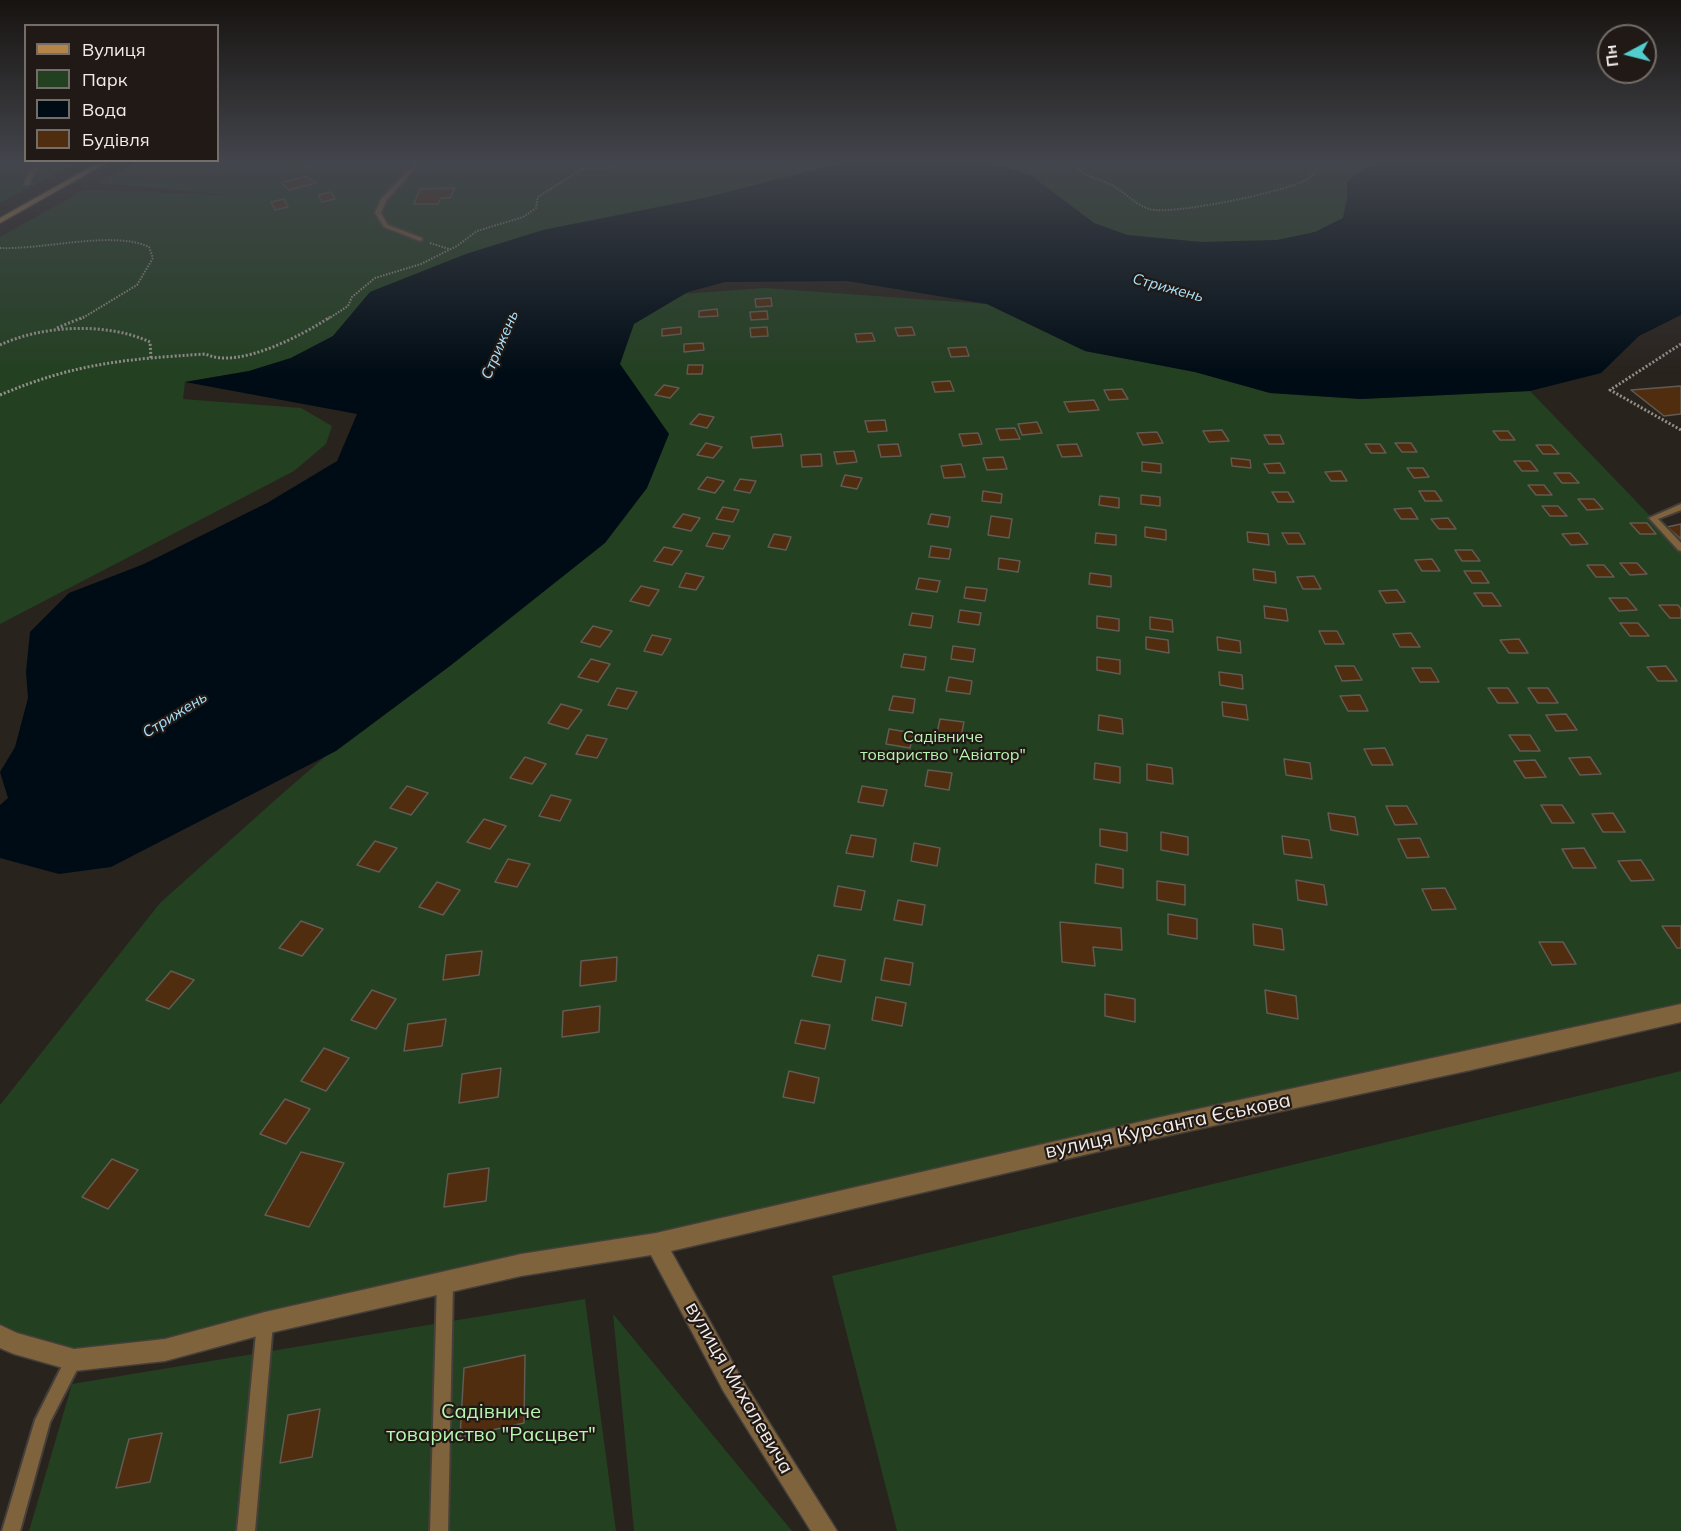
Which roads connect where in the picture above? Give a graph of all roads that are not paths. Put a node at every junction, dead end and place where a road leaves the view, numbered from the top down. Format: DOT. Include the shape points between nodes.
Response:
graph roads {
  1 [pos="398,230"];
  2 [pos="420,239"];
  3 [pos="1681,507"];
  4 [pos="1681,548"];
  5 [pos="1681,1013"];
  6 [pos="656,1244"];
  7 [pos="445,1284"];
  8 [pos="265,1323"];
  9 [pos="5,1344"];
  10 [pos="74,1360"];
  11 [pos="11,1531"];
  12 [pos="246,1531"];
  13 [pos="439,1531"];
  14 [pos="825,1531"];
  1 -- 2 [label="lane"];
  3 -- 4 [label="lane" via="1653,518"];
  5 -- 6 [label="street, вулиця Курсанта Єськова" via="1138,1132"];
  6 -- 7 [label="street, вулиця Курсанта Єськова" via="521,1265"];
  6 -- 14 [label="street, вулиця Михалевича" via="732,1384"];
  7 -- 8 [label="street, вулиця Курсанта Єськова"];
  7 -- 13 [label="lane"];
  8 -- 10 [label="street, вулиця Курсанта Єськова" via="165,1350"];
  8 -- 12 [label="lane"];
  9 -- 10 [label="street"];
  10 -- 11 [label="lane" via="43,1420"];
}
